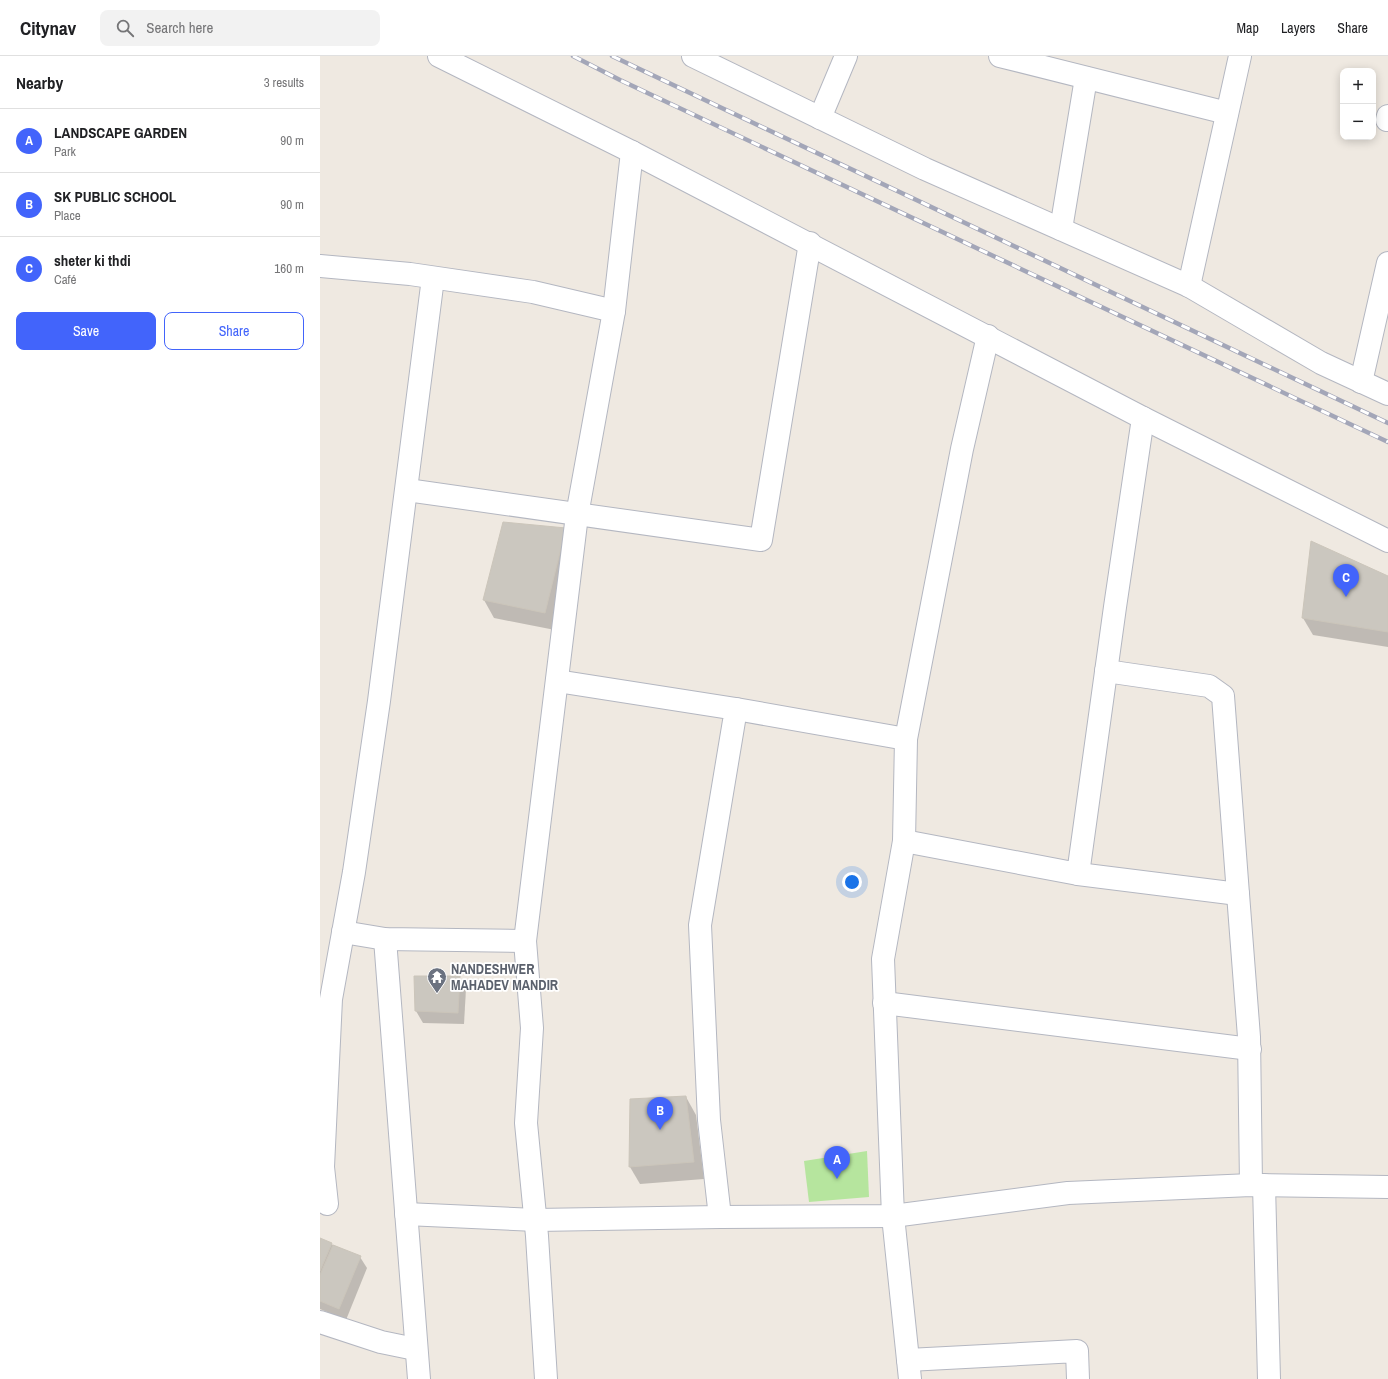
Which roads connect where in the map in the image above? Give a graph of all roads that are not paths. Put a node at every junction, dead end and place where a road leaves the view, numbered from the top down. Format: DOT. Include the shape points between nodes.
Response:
graph roads {
  1 [pos="439,56"];
  2 [pos="693,56"];
  3 [pos="846,56"];
  4 [pos="1240,56"];
  5 [pos="1007,57"];
  6 [pos="1086,78"];
  7 [pos="1227,113"];
  8 [pos="820,118"];
  9 [pos="632,152"];
  10 [pos="1061,229"];
  11 [pos="810,243"];
  12 [pos="1388,263"];
  13 [pos="320,266"];
  14 [pos="433,278"];
  15 [pos="1189,286"];
  16 [pos="614,311"];
  17 [pos="988,336"];
  18 [pos="1361,382"];
  19 [pos="1388,394"];
  20 [pos="1144,418"];
  21 [pos="407,490"];
  22 [pos="577,515"];
  23 [pos="1388,542"];
  24 [pos="1106,671"];
  25 [pos="557,681"];
  26 [pos="736,709"];
  27 [pos="906,739"];
  28 [pos="904,841"];
  29 [pos="1078,874"];
  30 [pos="1238,894"];
  31 [pos="343,932"];
  32 [pos="385,939"];
  33 [pos="525,940"];
  34 [pos="884,1003"];
  35 [pos="1250,1049"];
  36 [pos="1258,1185"];
  37 [pos="1388,1186"];
  38 [pos="327,1204"];
  39 [pos="406,1214"];
  40 [pos="893,1216"];
  41 [pos="720,1217"];
  42 [pos="536,1220"];
  43 [pos="320,1322"];
  44 [pos="415,1349"];
  45 [pos="909,1370"];
  46 [pos="419,1379"];
  47 [pos="546,1379"];
  48 [pos="1078,1379"];
  49 [pos="1269,1379"];
  1 -- 9 [label="street"];
  2 -- 8 [label="street"];
  3 -- 8 [label="street"];
  4 -- 7 [label="street"];
  5 -- 6 [label="street"];
  6 -- 7 [label="street"];
  6 -- 10 [label="street"];
  7 -- 15 [label="street"];
  8 -- 10 [label="street" via="925,169"];
  9 -- 11 [label="street"];
  9 -- 16 [label="street"];
  10 -- 15 [label="street"];
  11 -- 17 [label="street"];
  11 -- 22 [label="street" via="761,540"];
  12 -- 18 [label="street"];
  13 -- 14 [label="street"];
  14 -- 16 [label="street" via="533,292"];
  14 -- 21 [label="street"];
  15 -- 18 [label="street" via="1321,363"];
  16 -- 22 [label="street"];
  17 -- 20 [label="street"];
  17 -- 27 [label="street" via="962,449"];
  18 -- 19 [label="street"];
  20 -- 23 [label="street"];
  20 -- 24 [label="street"];
  21 -- 22 [label="street"];
  21 -- 31 [label="street" via="378,709"];
  22 -- 25 [label="street"];
  24 -- 29 [label="street"];
  24 -- 30 [label="street" via="1209,686 1223,696"];
  25 -- 26 [label="street"];
  25 -- 33 [label="street"];
  26 -- 27 [label="street"];
  26 -- 41 [label="street" via="700,925 708,1120"];
  27 -- 28 [label="street"];
  28 -- 29 [label="street"];
  28 -- 34 [label="street" via="883,959"];
  29 -- 30 [label="street"];
  30 -- 35 [label="street"];
  31 -- 32 [label="street"];
  31 -- 38 [label="street" via="331,999 323,1167"];
  32 -- 33 [label="street"];
  32 -- 39 [label="street"];
  33 -- 42 [label="street" via="532,1028 526,1123"];
  34 -- 35 [label="street"];
  34 -- 40 [label="street"];
  35 -- 36 [label="street"];
  36 -- 37 [label="street"];
  36 -- 40 [label="street" via="1068,1193"];
  36 -- 49 [label="street"];
  39 -- 42 [label="street"];
  39 -- 44 [label="street"];
  40 -- 41 [label="street"];
  40 -- 45 [label="street"];
  41 -- 42 [label="street"];
  42 -- 47 [label="street"];
  43 -- 44 [label="street" via="380,1342"];
  44 -- 46 [label="street"];
  45 -- 48 [label="street" via="1077,1351"];
}
